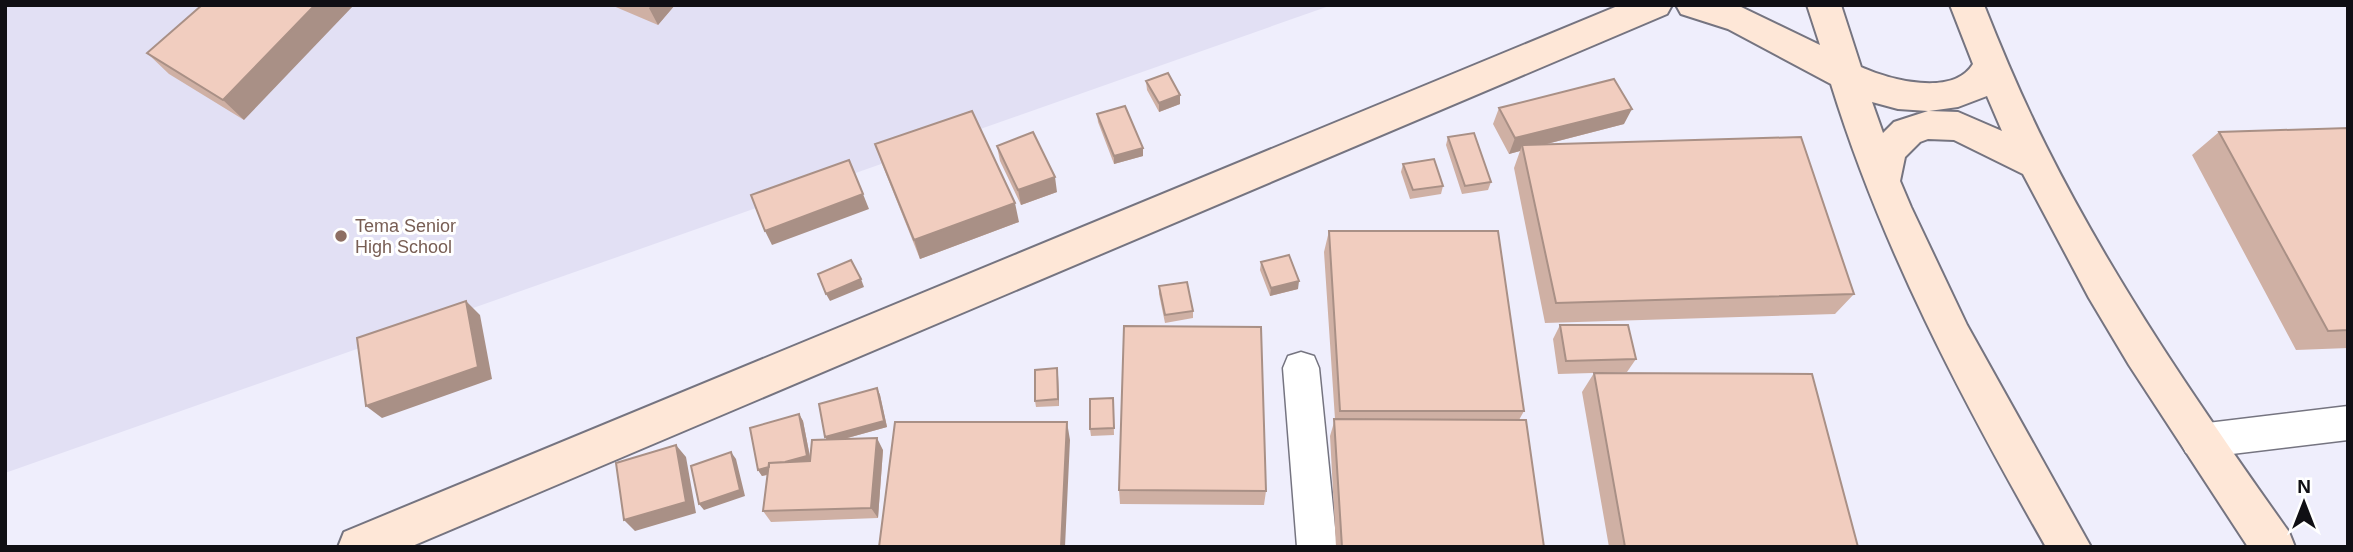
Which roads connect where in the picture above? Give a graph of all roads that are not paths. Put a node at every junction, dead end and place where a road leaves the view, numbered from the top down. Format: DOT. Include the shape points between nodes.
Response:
graph roads {
  1 [pos="1656,5"];
  2 [pos="1693,5"];
  3 [pos="1824,5"];
  4 [pos="1967,5"];
  5 [pos="1990,67"];
  6 [pos="1847,76"];
  7 [pos="2037,164"];
  8 [pos="1882,180"];
  9 [pos="1301,368"];
  10 [pos="2348,423"];
  11 [pos="2199,441"];
  12 [pos="359,547"];
  13 [pos="1317,547"];
  14 [pos="2070,547"];
  15 [pos="2274,547"];
  1 -- 12 [label="main road"];
  2 -- 6 [label="main road" via="1760,30"];
  3 -- 6 [label="main road"];
  4 -- 5 [label="main road"];
  5 -- 6 [label="main road" via="1980,82 1935,96 1896,95"];
  5 -- 7 [label="main road"];
  6 -- 8 [label="main road"];
  7 -- 8 [label="main road" via="1958,126 1928,124 1907,132 1888,151"];
  7 -- 11 [label="main road" via="2124,324"];
  8 -- 14 [label="main road" via="1947,326"];
  9 -- 13 [label="street"];
  10 -- 11 [label="street"];
  11 -- 15 [label="main road"];
}
